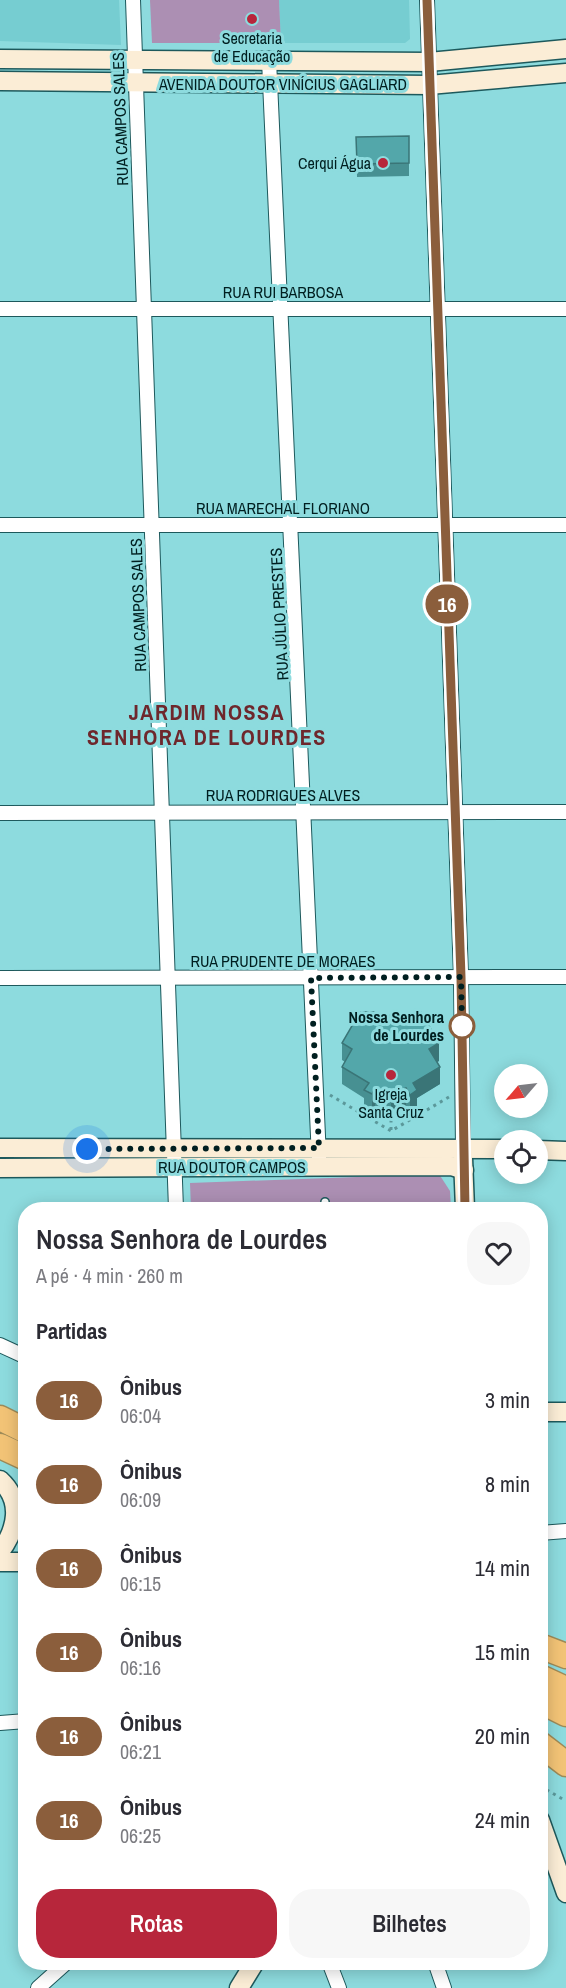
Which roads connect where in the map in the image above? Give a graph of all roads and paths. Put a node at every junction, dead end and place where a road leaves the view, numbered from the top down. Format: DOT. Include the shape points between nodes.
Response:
graph roads {
  1 [pos="133,0"];
  2 [pos="427,0"];
  3 [pos="566,49"];
  4 [pos="0,59"];
  5 [pos="135,60"];
  6 [pos="269,60"];
  7 [pos="429,62"];
  8 [pos="566,73"];
  9 [pos="0,81"];
  10 [pos="135,83"];
  11 [pos="271,83"];
  12 [pos="429,85"];
  13 [pos="144,308"];
  14 [pos="280,308"];
  15 [pos="0,309"];
  16 [pos="566,309"];
  17 [pos="437,310"];
  18 [pos="291,523"];
  19 [pos="445,524"];
  20 [pos="0,525"];
  21 [pos="152,525"];
  22 [pos="566,525"];
  23 [pos="304,811"];
  24 [pos="455,811"];
  25 [pos="566,812"];
  26 [pos="0,813"];
  27 [pos="162,813"];
  28 [pos="461,977"];
  29 [pos="566,977"];
  30 [pos="0,978"];
  31 [pos="168,978"];
  32 [pos="311,978"];
  33 [pos="316,1094"];
  34 [pos="462,1094"];
  35 [pos="391,1112"];
  36 [pos="391,1139"];
  37 [pos="463,1147"];
  38 [pos="0,1148"];
  39 [pos="494,1149"];
  40 [pos="548,1150"];
  41 [pos="566,1150"];
  42 [pos="319,1157"];
  43 [pos="175,1158"];
  44 [pos="0,1168"];
  45 [pos="464,1170"];
  46 [pos="176,1202"];
  47 [pos="465,1202"];
  48 [pos="0,1345"];
  49 [pos="18,1353"];
  50 [pos="548,1412"];
  51 [pos="566,1412"];
  52 [pos="0,1446"];
  53 [pos="18,1454"];
  54 [pos="6,1487"];
  55 [pos="18,1500"];
  56 [pos="566,1532"];
  57 [pos="548,1533"];
  58 [pos="0,1552"];
  59 [pos="0,1562"];
  60 [pos="18,1562"];
  61 [pos="548,1649"];
  62 [pos="566,1656"];
  63 [pos="548,1681"];
  64 [pos="566,1689"];
  65 [pos="548,1705"];
  66 [pos="566,1714"];
  67 [pos="18,1722"];
  68 [pos="0,1723"];
  69 [pos="548,1750"];
  70 [pos="566,1764"];
  71 [pos="548,1791"];
  72 [pos="566,1801"];
  73 [pos="548,1840"];
  74 [pos="562,1874"];
  75 [pos="566,1893"];
  76 [pos="58,1970"];
  77 [pos="250,1970"];
  78 [pos="332,1970"];
  79 [pos="438,1970"];
  80 [pos="38,1988"];
  81 [pos="239,1988"];
  82 [pos="339,1988"];
  83 [pos="444,1988"];
  1 -- 5 [label="street, RUA CAMPOS SALES"];
  2 -- 7 [label="street"];
  3 -- 7 [label="street"];
  4 -- 5 [label="street"];
  5 -- 6 [label="street"];
  5 -- 10 [label="street, RUA CAMPOS SALES"];
  6 -- 7 [label="street"];
  6 -- 11 [label="street, RUA JÚLIO PRESTES"];
  7 -- 12 [label="street"];
  8 -- 12 [label="street, AVENIDA DOUTOR VINÍCIUS GAGLIARD"];
  9 -- 10 [label="street, AVENIDA DOUTOR VINÍCIUS GAGLIARD"];
  10 -- 11 [label="street, AVENIDA DOUTOR VINÍCIUS GAGLIARD"];
  10 -- 13 [label="street, RUA CAMPOS SALES"];
  11 -- 12 [label="street, AVENIDA DOUTOR VINÍCIUS GAGLIARD"];
  11 -- 14 [label="street, RUA JÚLIO PRESTES"];
  12 -- 17 [label="street"];
  13 -- 14 [label="street, RUA RUI BARBOSA"];
  13 -- 15 [label="street, RUA RUI BARBOSA"];
  13 -- 21 [label="street, RUA CAMPOS SALES"];
  14 -- 17 [label="street, RUA RUI BARBOSA"];
  14 -- 18 [label="street, RUA JÚLIO PRESTES"];
  16 -- 17 [label="street, RUA RUI BARBOSA"];
  17 -- 19 [label="street"];
  18 -- 19 [label="street, RUA MARECHAL FLORIANO"];
  18 -- 21 [label="street, RUA MARECHAL FLORIANO"];
  18 -- 23 [label="street, RUA JÚLIO PRESTES"];
  19 -- 22 [label="street, RUA MARECHAL FLORIANO"];
  19 -- 24 [label="street"];
  20 -- 21 [label="street, RUA MARECHAL FLORIANO"];
  21 -- 27 [label="street, RUA CAMPOS SALES"];
  23 -- 24 [label="street, RUA RODRIGUES ALVES"];
  23 -- 27 [label="street, RUA RODRIGUES ALVES"];
  23 -- 32 [label="street, RUA JÚLIO PRESTES"];
  24 -- 25 [label="street, RUA RODRIGUES ALVES"];
  24 -- 28 [label="street"];
  26 -- 27 [label="street, RUA RODRIGUES ALVES"];
  27 -- 31 [label="street, RUA CAMPOS SALES"];
  28 -- 29 [label="street, RUA PRUDENTE DE MORAES"];
  28 -- 32 [label="street, RUA PRUDENTE DE MORAES"];
  28 -- 34 [label="street"];
  30 -- 31 [label="street, RUA PRUDENTE DE MORAES"];
  31 -- 32 [label="street, RUA PRUDENTE DE MORAES"];
  31 -- 43 [label="street, RUA CAMPOS SALES"];
  32 -- 33 [label="street, RUA JÚLIO PRESTES"];
  33 -- 36 [label="path" via="327,1094"];
  33 -- 42 [label="street, RUA JÚLIO PRESTES"];
  34 -- 36 [label="path" via="454,1094"];
  34 -- 37 [label="street"];
  35 -- 36 [label="path"];
  36 -- 37 [label="street, RUA DOUTOR CAMPOS"];
  36 -- 42 [label="street, RUA DOUTOR CAMPOS"];
  37 -- 39 [label="street, RUA DOUTOR CAMPOS"];
  37 -- 45 [label="street"];
  38 -- 43 [label="street, RUA DOUTOR CAMPOS"];
  40 -- 41 [label="street"];
  42 -- 43 [label="street, RUA DOUTOR CAMPOS"];
  42 -- 45 [label="street, RUA DOUTOR CAMPOS"];
  43 -- 44 [label="street, RUA DOUTOR CAMPOS"];
  43 -- 46 [label="street, RUA CAMPOS SALES"];
  45 -- 47 [label="street"];
  48 -- 49 [label="street"];
  50 -- 51 [label="street"];
  52 -- 53 [label="highway"];
  54 -- 55 [label="street"];
  54 -- 58 [label="street" via="16,1517 13,1532"];
  56 -- 57 [label="street"];
  59 -- 60 [label="street"];
  61 -- 62 [label="highway"];
  63 -- 64 [label="highway"];
  65 -- 66 [label="highway"];
  67 -- 68 [label="street"];
  69 -- 70 [label="highway"];
  71 -- 72 [label="path"];
  73 -- 74 [label="street"];
  74 -- 75 [label="street"];
  76 -- 80 [label="street"];
  77 -- 81 [label="street"];
  78 -- 82 [label="street"];
  79 -- 83 [label="street"];
}
